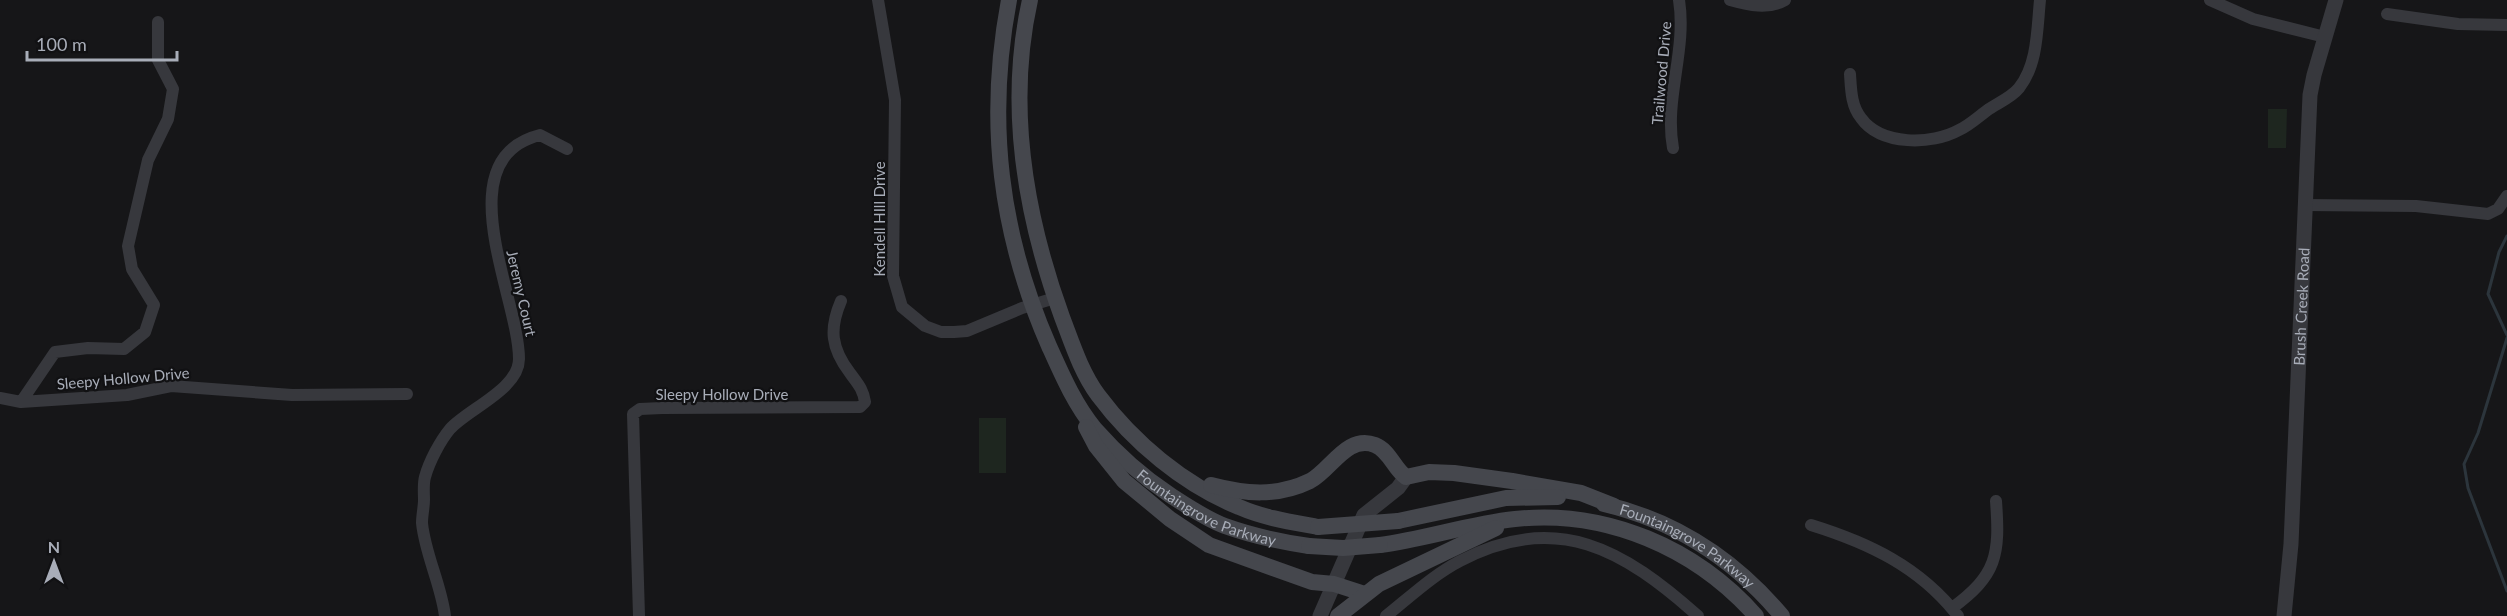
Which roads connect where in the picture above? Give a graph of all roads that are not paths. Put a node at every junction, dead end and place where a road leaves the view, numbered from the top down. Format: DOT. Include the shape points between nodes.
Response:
graph roads {
  1 [pos="878,0"];
  2 [pos="1009,0"];
  3 [pos="1030,0"];
  4 [pos="1679,0"];
  5 [pos="1730,0"];
  6 [pos="1785,0"];
  7 [pos="2040,0"];
  8 [pos="2211,0"];
  9 [pos="2336,0"];
  10 [pos="2387,14"];
  11 [pos="158,22"];
  12 [pos="2507,25"];
  13 [pos="2325,37"];
  14 [pos="1850,74"];
  15 [pos="1673,148"];
  16 [pos="567,149"];
  17 [pos="2507,196"];
  18 [pos="2304,205"];
  19 [pos="1056,298"];
  20 [pos="841,301"];
  21 [pos="1032,306"];
  22 [pos="408,394"];
  23 [pos="0,398"];
  24 [pos="21,402"];
  25 [pos="1076,402"];
  26 [pos="1164,463"];
  27 [pos="1406,477"];
  28 [pos="1996,501"];
  29 [pos="1614,506"];
  30 [pos="1545,517"];
  31 [pos="1811,525"];
  32 [pos="1334,584"];
  33 [pos="1365,594"];
  34 [pos="1955,612"];
  35 [pos="445,616"];
  36 [pos="639,616"];
  37 [pos="1320,616"];
  38 [pos="1338,616"];
  39 [pos="1386,616"];
  40 [pos="1698,616"];
  41 [pos="1756,616"];
  42 [pos="1782,616"];
  43 [pos="2284,616"];
  1 -- 21 [label="street, Kendell HIll Drive" via="895,100 893,276 902,307 925,326 954,332"];
  2 -- 21 [label="main road, Fountaingrove Parkway" via="998,89 1000,161 1004,203"];
  3 -- 19 [label="main road, Fountaingrove Parkway" via="1022,49 1020,132 1034,231"];
  4 -- 15 [label="street, Trailwood Drive" via="1681,48 1669,124"];
  5 -- 6 [label="street" via="1754,6 1776,5"];
  7 -- 14 [label="street" via="2030,70 2018,90 1958,131 1913,140 1874,130 1860,118 1852,98"];
  8 -- 13 [label="street" via="2253,20"];
  9 -- 13 [label="street, Brush Creek Road"];
  10 -- 12 [label="street" via="2458,24"];
  11 -- 24 [label="street, Sleepy Hollow Drive" via="158,60 173,89 168,119 148,160 128,246 132,269 154,305 145,332 124,349 56,352"];
  13 -- 18 [label="street, Brush Creek Road" via="2310,95"];
  16 -- 35 [label="street, Jeremy Court" via="540,135 525,138 512,147 496,176 492,194 498,265 519,337 519,364 502,390 450,430 424,479 422,522"];
  17 -- 18 [label="street" via="2498,209 2488,214 2416,206"];
  18 -- 43 [label="street, Brush Creek Road" via="2291,544"];
  19 -- 21 [label="street, Kendell HIll Drive"];
  19 -- 26 [label="main road, Fountaingrove Parkway" via="1077,358 1097,394"];
  20 -- 36 [label="street, Sleepy Hollow Drive" via="831,330 839,356 863,389 865,402 860,407 662,408 640,409 633,414"];
  21 -- 25 [label="main road, Fountaingrove Parkway"];
  22 -- 24 [label="street, Sleepy Hollow Drive" via="292,395 171,386 128,395"];
  23 -- 24 [label="street, Sleepy Hollow Drive"];
  25 -- 30 [label="main road, Fountaingrove Parkway, bridge" via="1095,429 1155,484 1224,526 1267,539 1343,548"];
  25 -- 32 [label="main road" via="1096,446 1124,481 1170,519 1209,545 1315,583"];
  26 -- 27 [label="main road" via="1207,484 1263,494 1311,481 1346,450 1366,443 1381,448"];
  26 -- 29 [label="main road, Fountaingrove Parkway, bridge" via="1238,507 1318,526 1398,520 1506,498 1575,498"];
  27 -- 29 [label="main road" via="1429,472 1501,479 1581,493"];
  27 -- 32 [label="street" via="1364,515"];
  28 -- 34 [label="street" via="1994,559 1976,590"];
  29 -- 42 [label="main road, Fountaingrove Parkway" via="1672,527 1716,552 1762,592"];
  30 -- 33 [label="main road" via="1501,526"];
  30 -- 41 [label="main road, Fountaingrove Parkway" via="1619,528 1664,545 1712,574"];
  31 -- 34 [label="street" via="1892,557"];
  32 -- 33 [label="main road"];
  32 -- 37 [label="street"];
  33 -- 38 [label="main road"];
  39 -- 40 [label="street" via="1459,561 1494,546 1535,537 1579,542 1637,567"];
}
